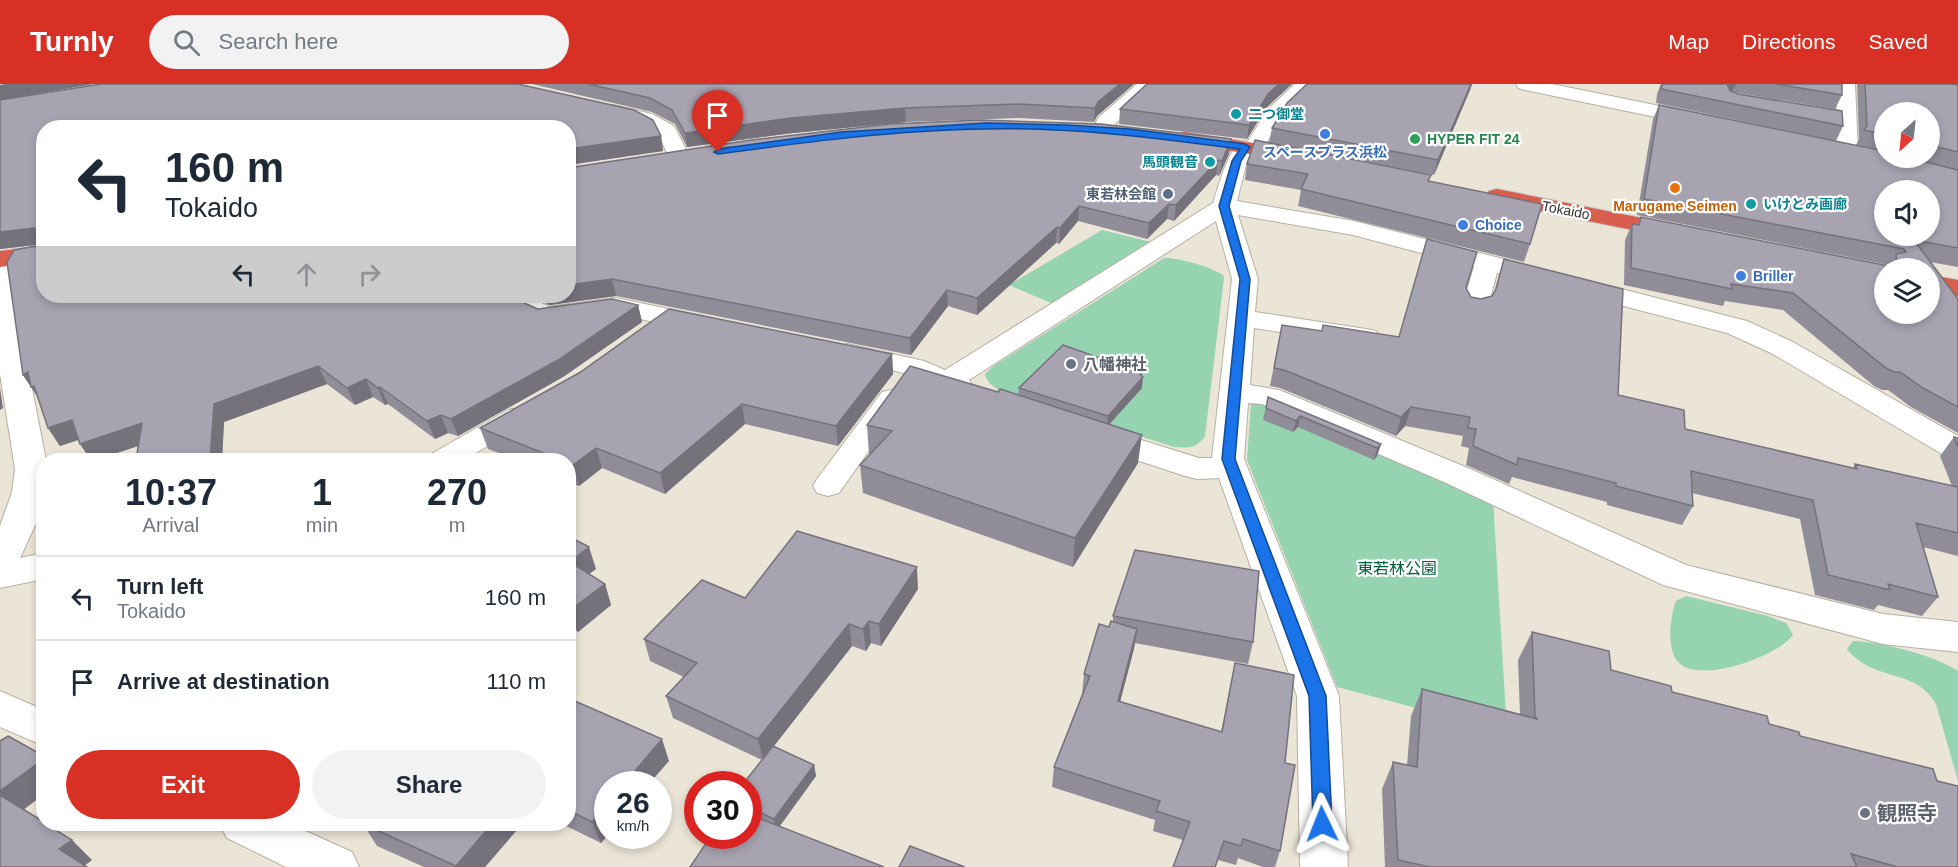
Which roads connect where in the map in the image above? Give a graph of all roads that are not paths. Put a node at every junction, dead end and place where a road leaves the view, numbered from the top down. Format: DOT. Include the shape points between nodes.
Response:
graph roads {
  1 [pos="1148,84"];
  2 [pos="1306,84"];
  3 [pos="1525,84"];
  4 [pos="1846,84"];
  5 [pos="600,108"];
  6 [pos="1824,116"];
  7 [pos="1847,120"];
  8 [pos="1715,124"];
  9 [pos="1095,129"];
  10 [pos="1130,132"];
  11 [pos="1162,135"];
  12 [pos="1250,147"];
  13 [pos="1825,147"];
  14 [pos="1847,152"];
  15 [pos="701,154"];
  16 [pos="1870,156"];
  17 [pos="679,158"];
  18 [pos="1319,160"];
  19 [pos="657,161"];
  20 [pos="1478,192"];
  21 [pos="1224,206"];
  22 [pos="1699,237"];
  23 [pos="19,257"];
  24 [pos="1489,262"];
  25 [pos="1940,285"];
  26 [pos="1958,288"];
  27 [pos="523,303"];
  28 [pos="1475,306"];
  29 [pos="667,318"];
  30 [pos="1241,318"];
  31 [pos="731,329"];
  32 [pos="641,338"];
  33 [pos="1377,339"];
  34 [pos="822,348"];
  35 [pos="914,367"];
  36 [pos="947,381"];
  37 [pos="1235,392"];
  38 [pos="986,399"];
  39 [pos="537,406"];
  40 [pos="1073,429"];
  41 [pos="1958,450"];
  42 [pos="455,453"];
  43 [pos="1231,467"];
  44 [pos="828,486"];
  45 [pos="0,562"];
  46 [pos="36,568"];
  47 [pos="0,575"];
  48 [pos="1958,637"];
  49 [pos="0,708"];
  50 [pos="36,725"];
  51 [pos="258,831"];
  52 [pos="335,867"];
  53 [pos="1324,867"];
  1 -- 9 [label="street"];
  2 -- 12 [label="street" via="1275,113"];
  3 -- 8 [label="street"];
  4 -- 7 [label="street"];
  5 -- 17 [label="street" via="645,118 667,130"];
  6 -- 7 [label="street"];
  7 -- 14 [label="street"];
  9 -- 10 [label="highway"];
  11 -- 12 [label="highway"];
  12 -- 18 [label="highway"];
  12 -- 21 [label="street" via="1236,161"];
  13 -- 14 [label="street"];
  14 -- 16 [label="street"];
  15 -- 17 [label="highway"];
  17 -- 19 [label="highway"];
  20 -- 22 [label="highway, Tokaido"];
  21 -- 24 [label="street" via="1354,228"];
  21 -- 30 [label="street" via="1245,279"];
  21 -- 36 [label="street"];
  23 -- 45 [label="street" via="2,278 31,469 22,517"];
  24 -- 28 [label="street"];
  24 -- 41 [label="street" via="1737,327 1783,348"];
  25 -- 26 [label="highway"];
  27 -- 29 [label="street" via="544,316 616,306"];
  29 -- 31 [label="street"];
  29 -- 32 [label="lane"];
  30 -- 33 [label="street"];
  30 -- 37 [label="street"];
  34 -- 35 [label="street"];
  35 -- 36 [label="street"];
  35 -- 44 [label="lane"];
  36 -- 38 [label="street"];
  37 -- 43 [label="street" via="1228,459"];
  37 -- 48 [label="street" via="1280,401 1456,475 1676,576 1883,629"];
  39 -- 42 [label="lane"];
  40 -- 43 [label="street" via="1197,468"];
  43 -- 53 [label="street" via="1318,696"];
  46 -- 47 [label="street"];
  49 -- 50 [label="street"];
  51 -- 52 [label="street"];
}
